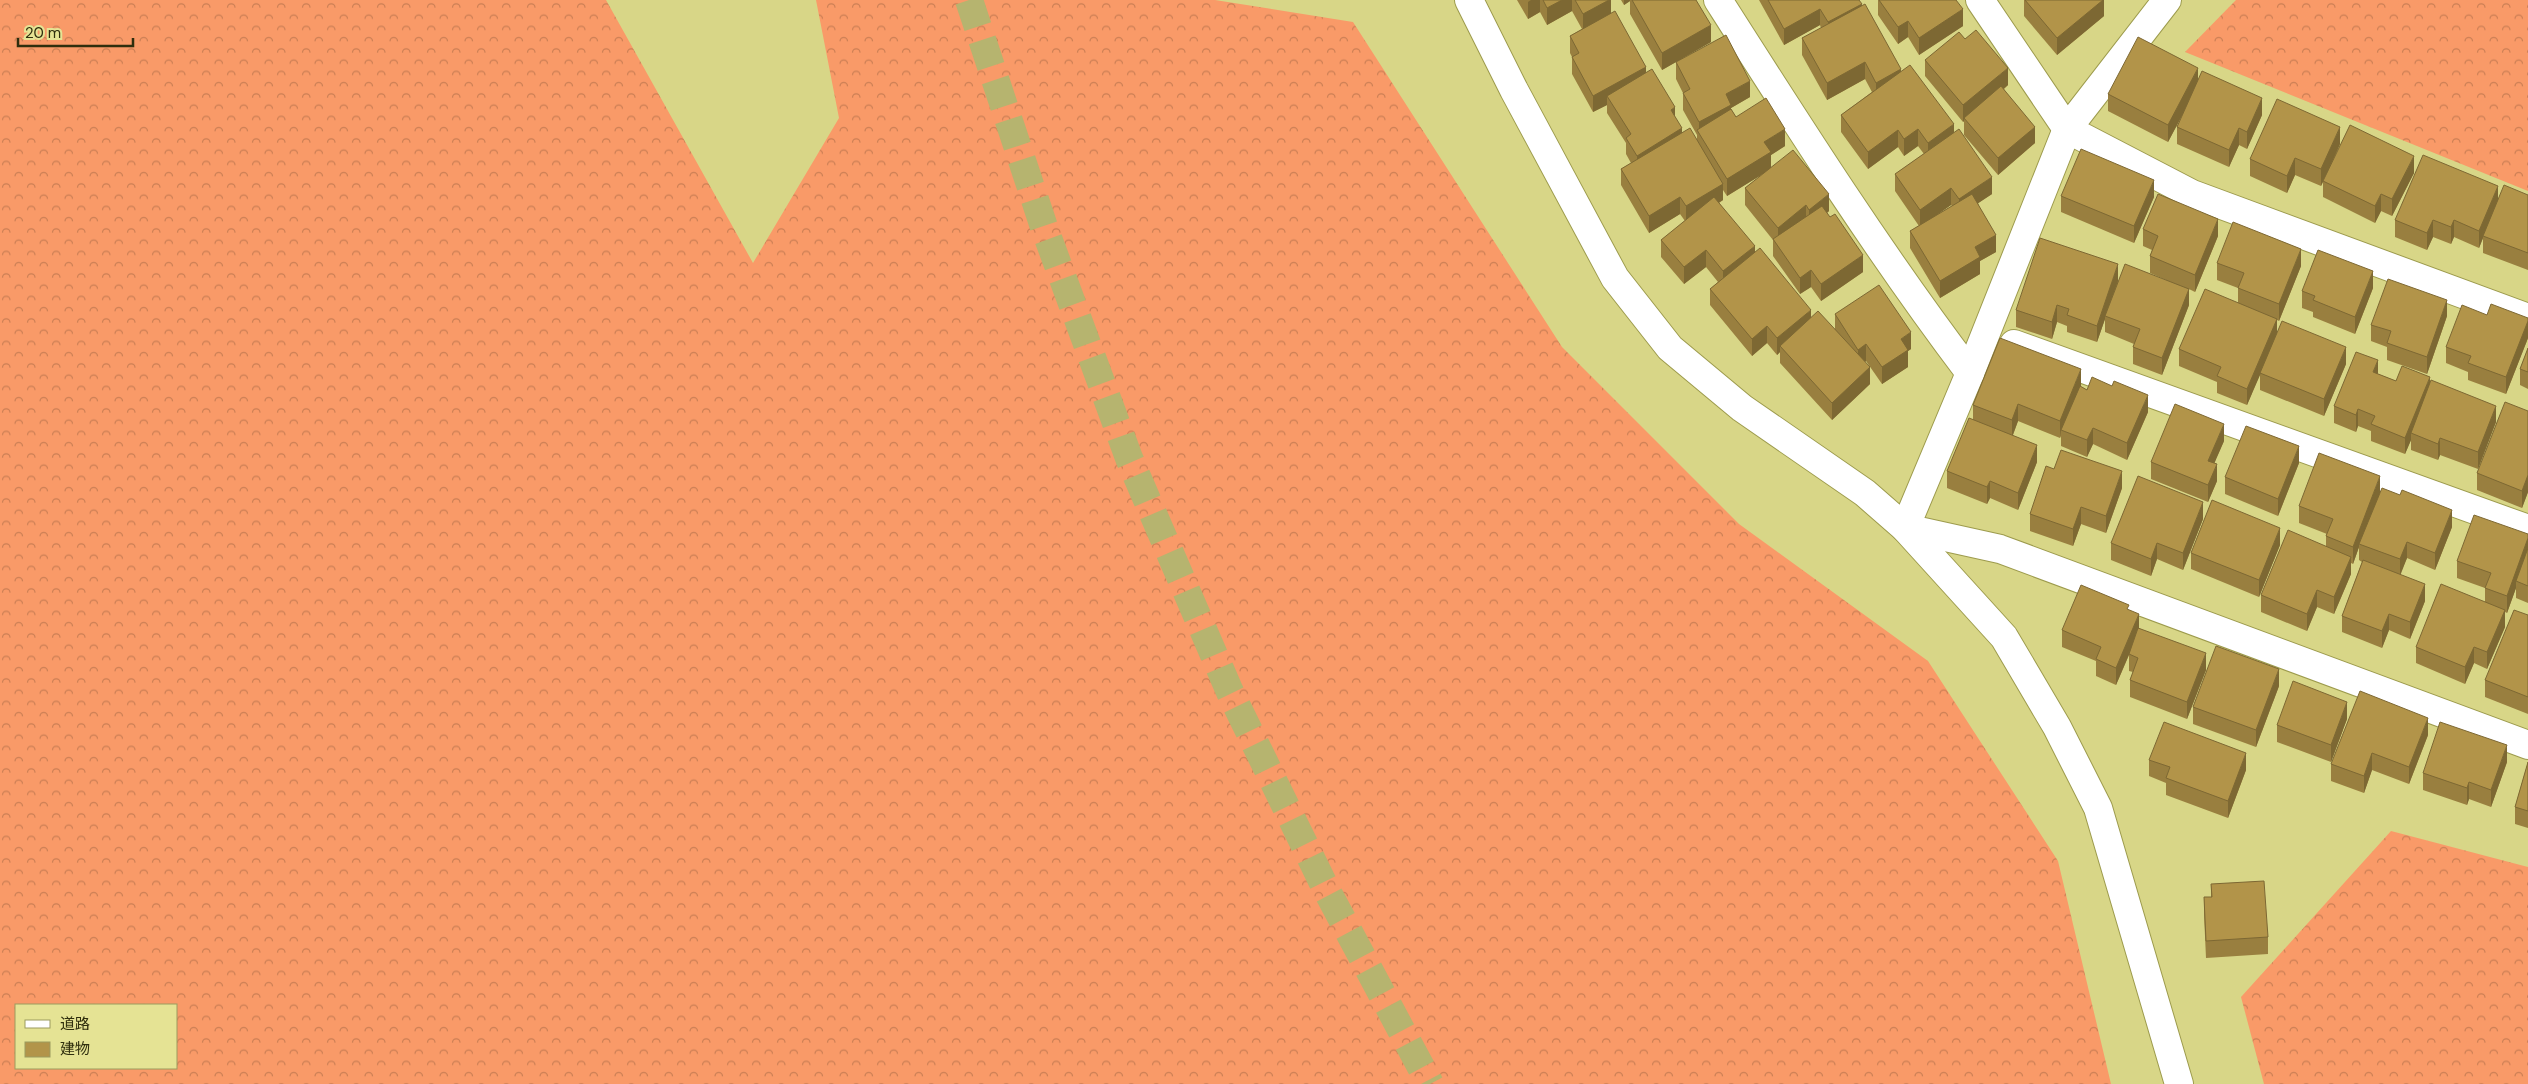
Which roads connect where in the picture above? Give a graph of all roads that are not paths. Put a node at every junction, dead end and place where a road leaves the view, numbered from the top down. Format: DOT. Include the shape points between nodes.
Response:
graph roads {
  1 [pos="1470,0"];
  2 [pos="1718,0"];
  3 [pos="1980,0"];
  4 [pos="2167,0"];
  5 [pos="2067,129"];
  6 [pos="2528,318"];
  7 [pos="1985,334"];
  8 [pos="1970,373"];
  9 [pos="1905,528"];
  10 [pos="2528,529"];
  11 [pos="2528,745"];
  12 [pos="2179,1084"];
  1 -- 9 [label="street" via="1514,90 1615,278 1670,348 1742,408 1864,493"];
  2 -- 8 [label="street" via="1830,177"];
  3 -- 5 [label="street"];
  4 -- 5 [label="street"];
  5 -- 6 [label="street" via="2192,194"];
  5 -- 7 [label="street"];
  7 -- 8 [label="street"];
  7 -- 10 [label="street"];
  8 -- 9 [label="street"];
  9 -- 11 [label="street" via="2000,549"];
  9 -- 12 [label="street" via="2004,637 2057,727 2098,808"];
}
